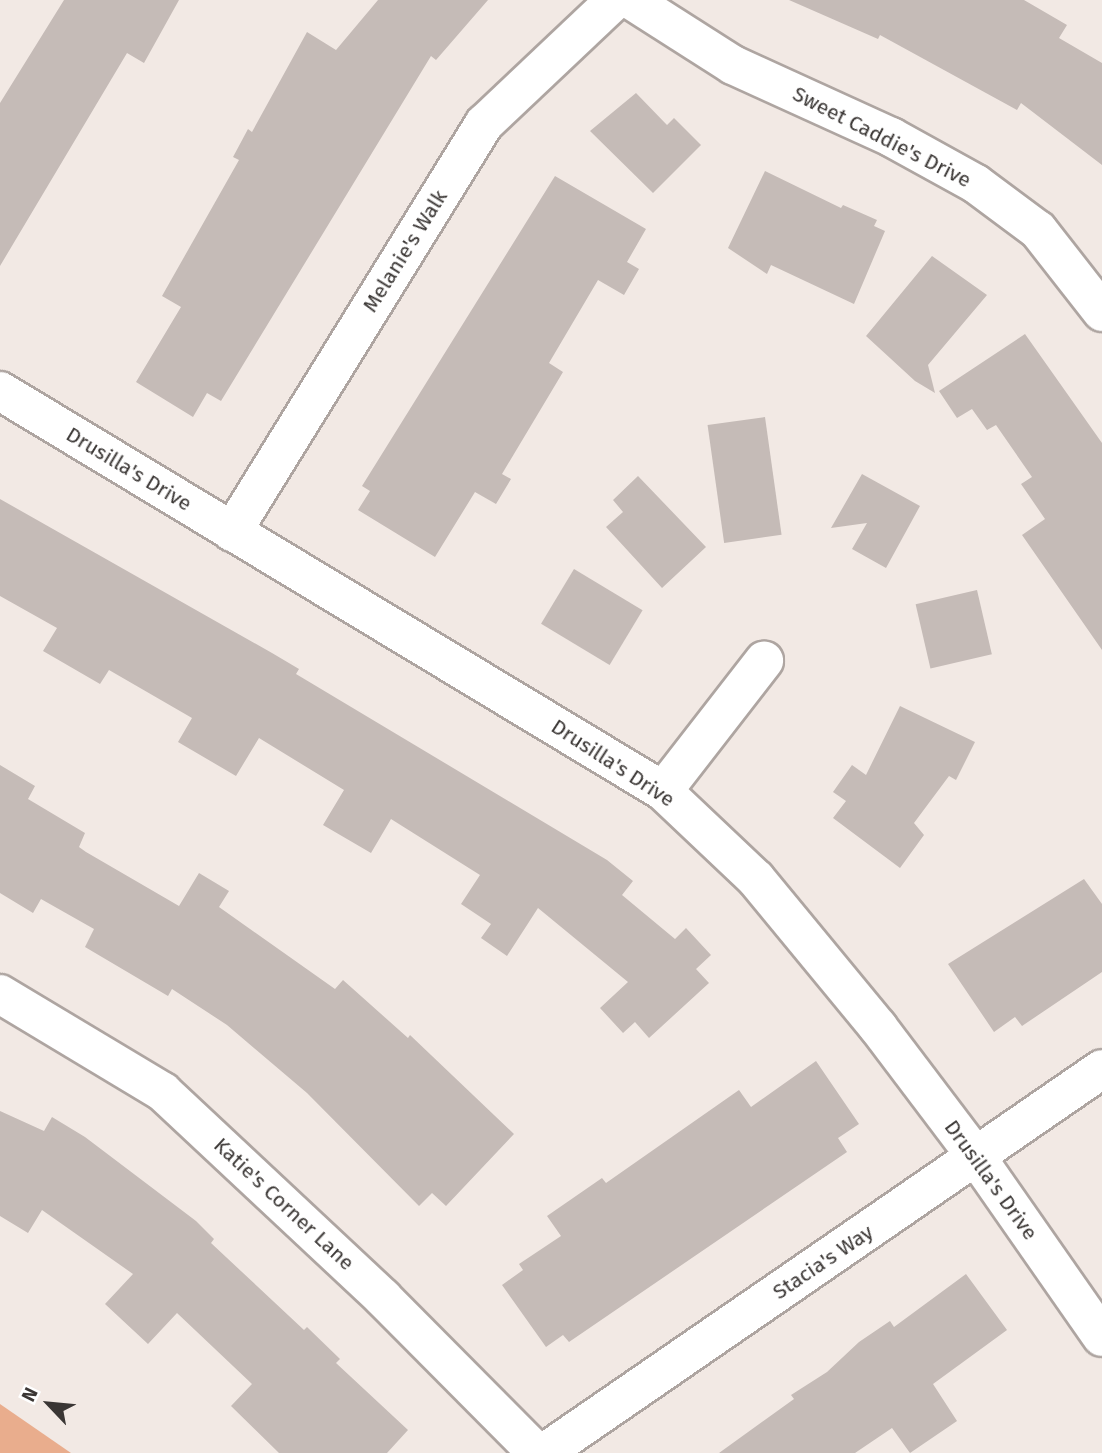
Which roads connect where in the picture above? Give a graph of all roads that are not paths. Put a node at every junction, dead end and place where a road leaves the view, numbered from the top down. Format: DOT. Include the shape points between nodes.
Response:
graph roads {
  1 [pos="615,0"];
  2 [pos="631,0"];
  3 [pos="1102,312"];
  4 [pos="0,391"];
  5 [pos="232,532"];
  6 [pos="764,661"];
  7 [pos="663,790"];
  8 [pos="0,994"];
  9 [pos="1102,1069"];
  10 [pos="977,1158"];
  11 [pos="1102,1337"];
  12 [pos="537,1453"];
  13 [pos="544,1453"];
  1 -- 5 [label="street, Melanie's Walk" via="484,124"];
  2 -- 3 [label="street, Sweet Caddie's Drive" via="733,65 891,137 976,184 1038,230"];
  4 -- 5 [label="street, Drusilla's Drive"];
  5 -- 7 [label="street, Drusilla's Drive"];
  6 -- 7 [label="street"];
  7 -- 10 [label="street, Drusilla's Drive" via="757,879"];
  8 -- 12 [label="street, Katie's Corner Lane" via="163,1092 383,1298"];
  9 -- 10 [label="street, Stacia's Way"];
  10 -- 11 [label="street, Drusilla's Drive"];
  10 -- 13 [label="street, Stacia's Way"];
}
